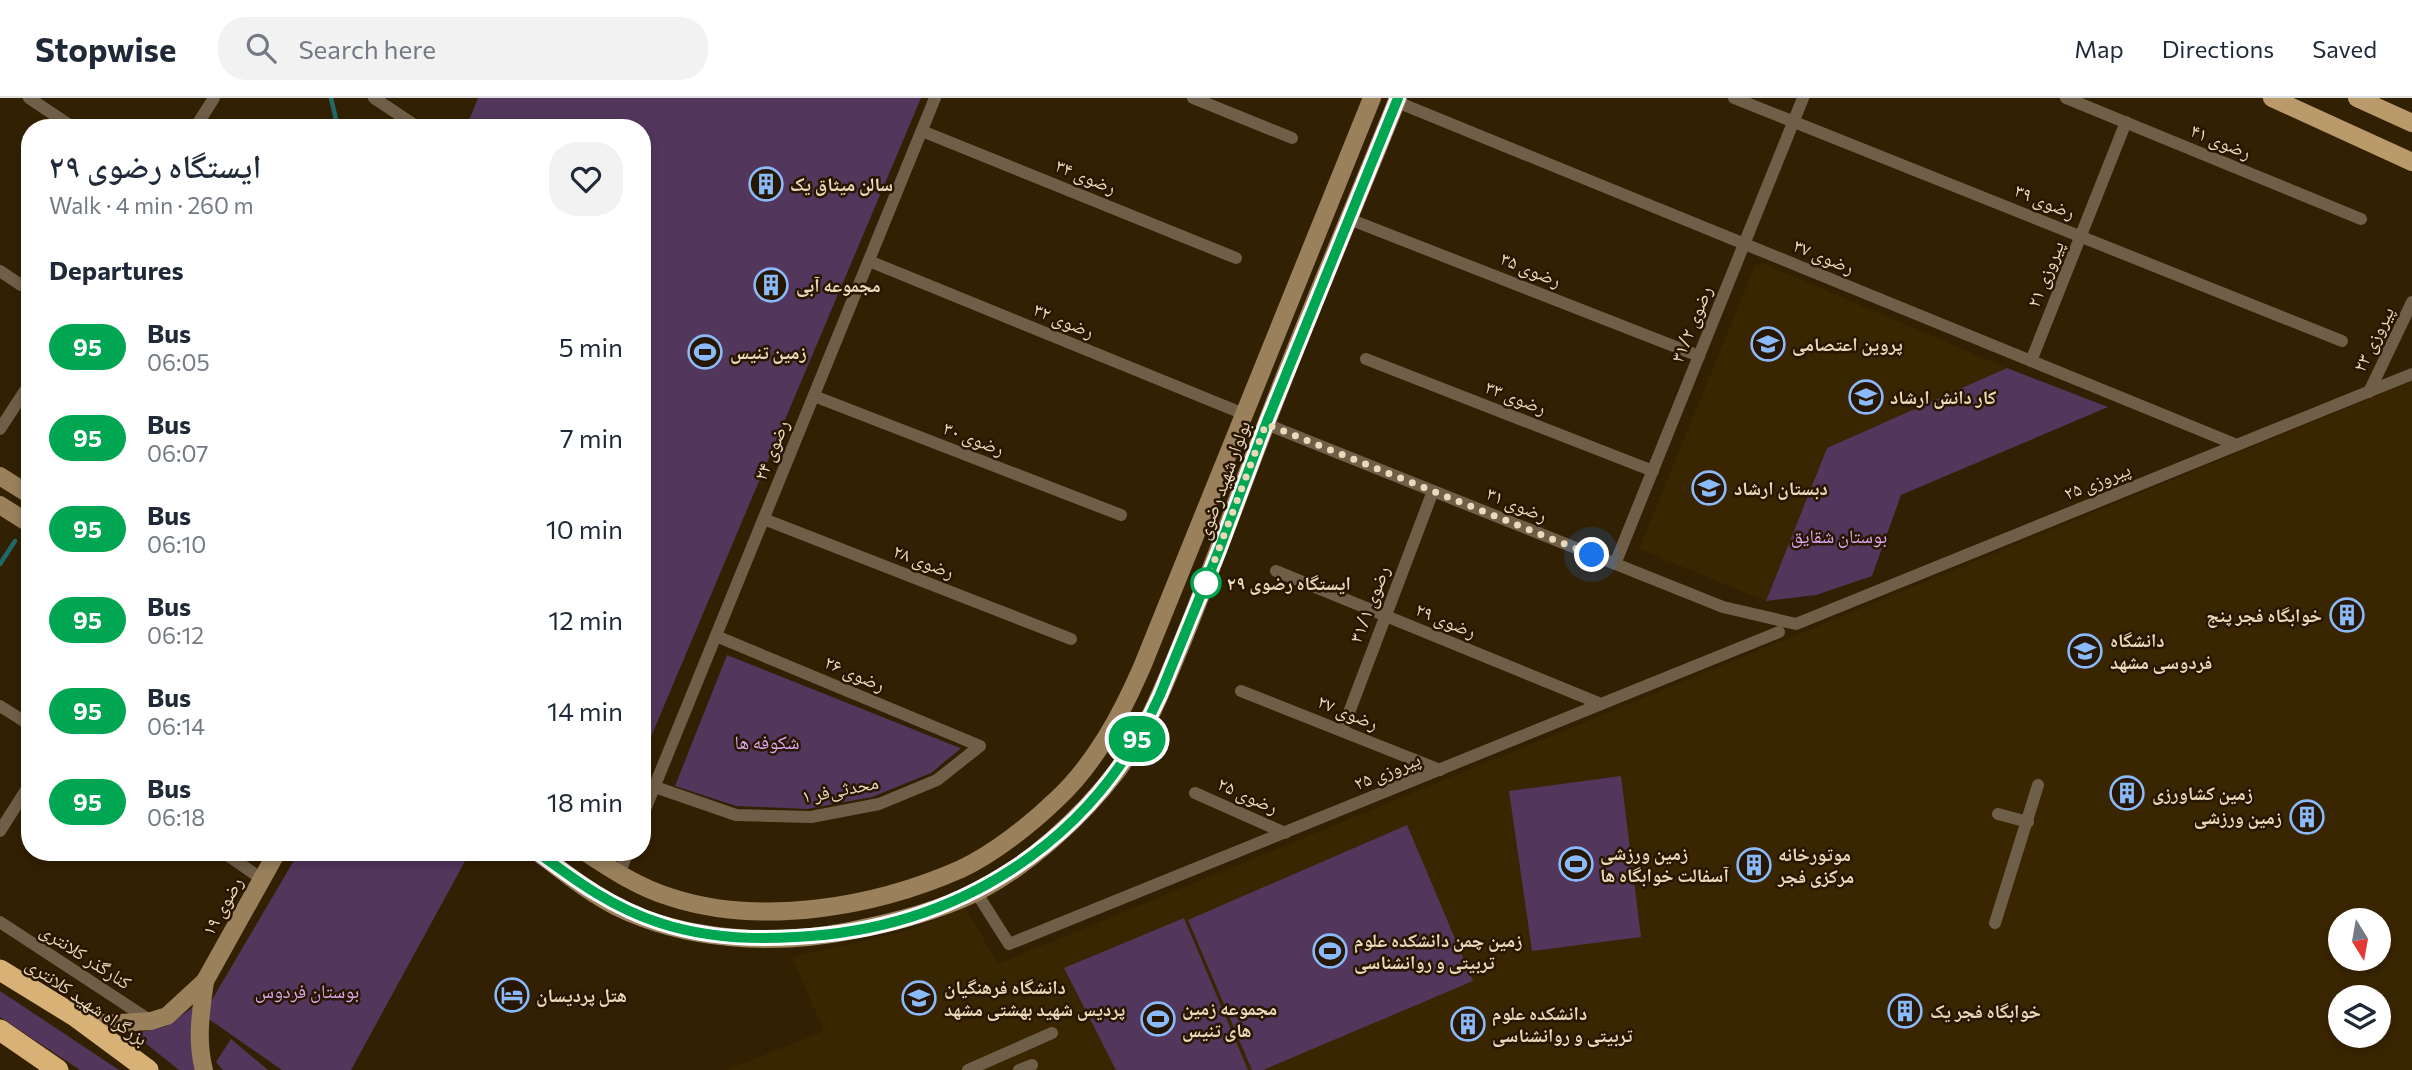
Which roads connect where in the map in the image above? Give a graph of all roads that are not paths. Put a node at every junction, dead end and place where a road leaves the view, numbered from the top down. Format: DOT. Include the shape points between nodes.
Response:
graph roads {
  1 [pos="29,98"];
  2 [pos="215,98"];
  3 [pos="374,98"];
  4 [pos="935,98"];
  5 [pos="1193,98"];
  6 [pos="1372,98"];
  7 [pos="1734,98"];
  8 [pos="1803,98"];
  9 [pos="2066,98"];
  10 [pos="2272,98"];
  11 [pos="2357,98"];
  12 [pos="1397,100"];
  13 [pos="60,119"];
  14 [pos="201,119"];
  15 [pos="406,119"];
  16 [pos="1793,122"];
  17 [pos="2126,122"];
  18 [pos="2412,122"];
  19 [pos="922,131"];
  20 [pos="1293,138"];
  21 [pos="2412,162"];
  22 [pos="1349,219"];
  23 [pos="2361,219"];
  24 [pos="2080,236"];
  25 [pos="1744,244"];
  26 [pos="1236,258"];
  27 [pos="869,261"];
  28 [pos="0,271"];
  29 [pos="21,285"];
  30 [pos="2412,302"];
  31 [pos="2342,341"];
  32 [pos="1699,356"];
  33 [pos="1366,359"];
  34 [pos="2031,361"];
  35 [pos="2412,374"];
  36 [pos="2369,392"];
  37 [pos="814,396"];
  38 [pos="21,397"];
  39 [pos="1244,414"];
  40 [pos="1266,424"];
  41 [pos="0,429"];
  42 [pos="2237,445"];
  43 [pos="1653,471"];
  44 [pos="0,476"];
  45 [pos="21,489"];
  46 [pos="1433,491"];
  47 [pos="0,505"];
  48 [pos="1121,515"];
  49 [pos="21,518"];
  50 [pos="764,519"];
  51 [pos="1615,564"];
  52 [pos="1276,572"];
  53 [pos="1385,616"];
  54 [pos="1796,625"];
  55 [pos="1779,632"];
  56 [pos="716,636"];
  57 [pos="1071,639"];
  58 [pos="1241,691"];
  59 [pos="1601,704"];
  60 [pos="0,706"];
  61 [pos="21,719"];
  62 [pos="1342,731"];
  63 [pos="980,746"];
  64 [pos="1440,770"];
  65 [pos="2038,785"];
  66 [pos="655,787"];
  67 [pos="1195,793"];
  68 [pos="651,796"];
  69 [pos="21,798"];
  70 [pos="1998,814"];
  71 [pos="2028,822"];
  72 [pos="0,831"];
  73 [pos="1285,833"];
  74 [pos="235,861"];
  75 [pos="272,861"];
  76 [pos="549,861"];
  77 [pos="600,861"];
  78 [pos="624,861"];
  79 [pos="619,874"];
  80 [pos="262,879"];
  81 [pos="976,892"];
  82 [pos="0,922"];
  83 [pos="1995,923"];
  84 [pos="0,970"];
  85 [pos="205,981"];
  86 [pos="75,1016"];
  87 [pos="151,1021"];
  88 [pos="0,1030"];
  89 [pos="1052,1033"];
  90 [pos="1032,1065"];
  91 [pos="58,1070"];
  92 [pos="148,1070"];
  93 [pos="204,1070"];
  94 [pos="968,1070"];
  95 [pos="1019,1070"];
  1 -- 13 [label="street"];
  2 -- 14 [label="street"];
  3 -- 15 [label="street"];
  4 -- 19 [label="street, رضوی ۲۴"];
  5 -- 20 [label="street"];
  6 -- 39 [label="street, بولوار شهید رضوی"];
  7 -- 16 [label="street, رضوی ۳۹"];
  8 -- 16 [label="street, رضوی ۳۱/۲"];
  9 -- 17 [label="street, رضوی ۴۱"];
  10 -- 21 [label="main road"];
  11 -- 18 [label="main road"];
  12 -- 22 [label="street, بولوار شهید رضوی"];
  12 -- 25 [label="street, رضوی ۳۷"];
  16 -- 24 [label="street, رضوی ۳۹"];
  16 -- 25 [label="street, رضوی ۳۱/۲"];
  17 -- 23 [label="street, رضوی ۴۱"];
  17 -- 24 [label="street, پیروزی ۲۱"];
  19 -- 26 [label="street, رضوی ۳۴"];
  19 -- 27 [label="street, رضوی ۲۴"];
  22 -- 32 [label="street, رضوی ۳۵"];
  22 -- 40 [label="street, بولوار شهید رضوی"];
  24 -- 31 [label="street, رضوی ۳۹"];
  24 -- 34 [label="street, پیروزی ۲۱"];
  25 -- 32 [label="street, رضوی ۳۱/۲"];
  25 -- 34 [label="street, رضوی ۳۷"];
  27 -- 37 [label="street, رضوی ۲۴"];
  27 -- 39 [label="street, رضوی ۳۲"];
  28 -- 29 [label="street"];
  30 -- 36 [label="street, پیروزی ۲۳"];
  32 -- 43 [label="street, رضوی ۳۱/۲"];
  33 -- 43 [label="street, رضوی ۳۳"];
  34 -- 42 [label="street, رضوی ۳۷"];
  35 -- 36 [label="street, پیروزی ۲۵"];
  36 -- 42 [label="street, پیروزی ۲۵"];
  37 -- 48 [label="street, رضوی ۳۰"];
  37 -- 50 [label="street, رضوی ۲۴"];
  38 -- 41 [label="street"];
  39 -- 40 [label="street"];
  39 -- 79 [label="street, بولوار شهید رضوی" via="1126,703 1095,754 1057,799 1012,836 963,868 895,894 823,909 767,912 711,907 669,897"];
  40 -- 46 [label="street, رضوی ۳۱"];
  40 -- 81 [label="street, بولوار شهید رضوی" via="1168,675 1118,770 1076,819"];
  42 -- 54 [label="street, پیروزی ۲۵"];
  43 -- 51 [label="street, رضوی ۳۱/۲"];
  44 -- 45 [label="street"];
  46 -- 51 [label="street, رضوی ۳۱"];
  46 -- 53 [label="street, رضوی ۳۱/۱"];
  47 -- 49 [label="street"];
  50 -- 56 [label="street, رضوی ۲۴"];
  50 -- 57 [label="street, رضوی ۲۸"];
  51 -- 54 [label="street, رضوی ۳۱" via="1723,607"];
  52 -- 53 [label="street, رضوی ۲۹"];
  53 -- 59 [label="street, رضوی ۲۹"];
  53 -- 62 [label="street, رضوی ۳۱/۱"];
  55 -- 59 [label="street, پیروزی ۲۵"];
  56 -- 63 [label="street, رضوی ۲۶"];
  56 -- 66 [label="street, رضوی ۲۴"];
  58 -- 62 [label="street, رضوی ۲۷"];
  59 -- 64 [label="street, پیروزی ۲۵"];
  60 -- 61 [label="street"];
  62 -- 64 [label="street, رضوی ۲۷"];
  63 -- 66 [label="street, محدثی‌فر ۱" via="937,780 878,804 811,817 736,815"];
  64 -- 73 [label="street, پیروزی ۲۵"];
  65 -- 71 [label="street"];
  66 -- 68 [label="street, رضوی ۲۴"];
  67 -- 73 [label="street, رضوی ۲۵"];
  69 -- 72 [label="street"];
  70 -- 71 [label="street"];
  71 -- 83 [label="street"];
  73 -- 81 [label="street, پیروزی ۲۵" via="1009,944"];
  74 -- 80 [label="street"];
  75 -- 80 [label="street, رضوی ۱۹"];
  76 -- 81 [label="street, بولوار شهید رضوی" via="617,907 662,924 767,939 826,936 903,920"];
  77 -- 79 [label="street, بولوار شهید رضوی"];
  78 -- 79 [label="street"];
  80 -- 85 [label="street, رضوی ۱۹"];
  82 -- 87 [label="street, کنارگذر کلانتری"];
  84 -- 86 [label="highway, بزرگراه شهید کلانتری"];
  85 -- 87 [label="street" via="167,1016"];
  85 -- 93 [label="street" via="199,1028"];
  86 -- 87 [label="street" via="106,1024"];
  86 -- 92 [label="highway, بزرگراه شهید کلانتری"];
  88 -- 91 [label="highway"];
  89 -- 94 [label="street"];
  90 -- 95 [label="street"];
}
